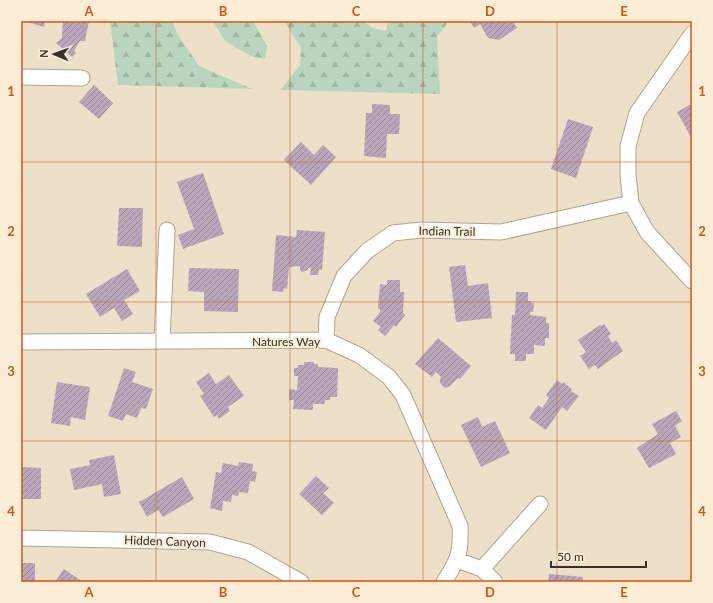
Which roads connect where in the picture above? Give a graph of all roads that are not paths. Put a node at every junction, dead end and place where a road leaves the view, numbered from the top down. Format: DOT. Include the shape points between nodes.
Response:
graph roads {
  1 [pos="692,34"];
  2 [pos="21,77"];
  3 [pos="82,78"];
  4 [pos="631,202"];
  5 [pos="166,230"];
  6 [pos="692,281"];
  7 [pos="326,340"];
  8 [pos="162,341"];
  9 [pos="21,342"];
  10 [pos="540,504"];
  11 [pos="21,538"];
  12 [pos="457,560"];
  13 [pos="482,569"];
  14 [pos="281,576"];
  15 [pos="301,582"];
  16 [pos="444,582"];
  17 [pos="495,582"];
  1 -- 4 [label="street" via="637,113 628,146"];
  2 -- 3 [label="street"];
  4 -- 6 [label="street" via="648,232"];
  4 -- 7 [label="street, Indian Trail" via="501,232 421,230 393,233 366,251 344,276 327,317"];
  5 -- 8 [label="street"];
  7 -- 8 [label="street, Natures Way"];
  7 -- 12 [label="street, Natures Way" via="359,355 389,377 403,395 460,526"];
  8 -- 9 [label="street, Natures Way"];
  10 -- 13 [label="street"];
  11 -- 14 [label="street, Hidden Canyon" via="210,542 248,552"];
  12 -- 13 [label="street"];
  12 -- 16 [label="street"];
  13 -- 17 [label="street"];
  14 -- 15 [label="street, Hidden Canyon"];
}
